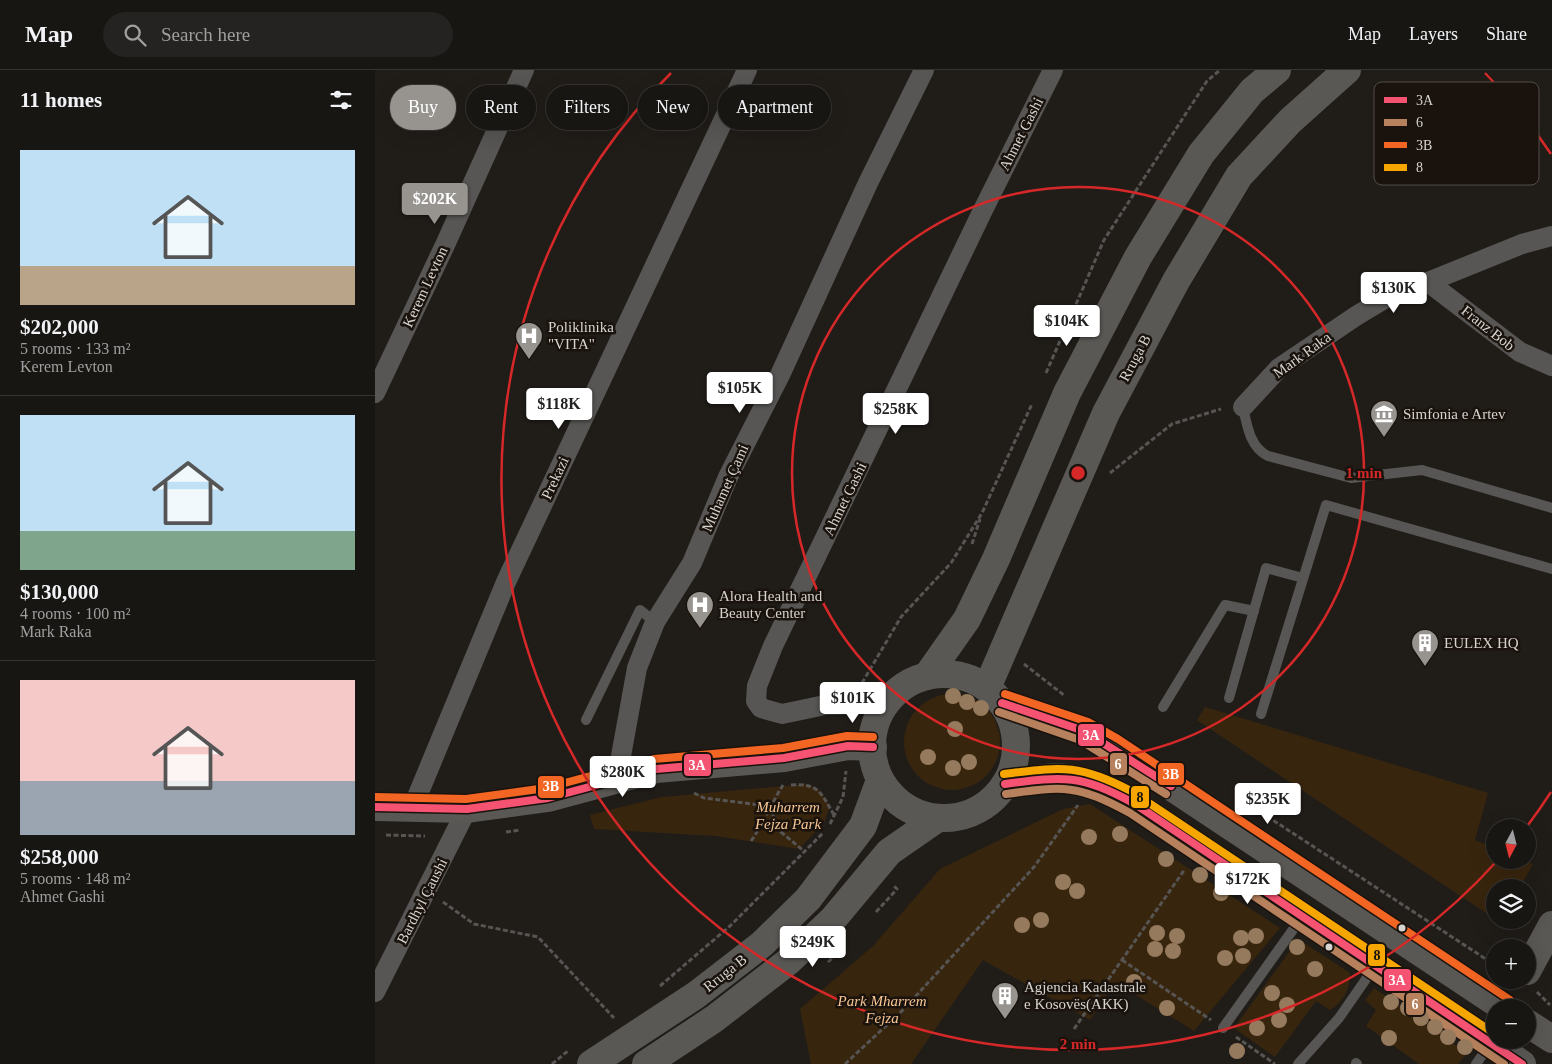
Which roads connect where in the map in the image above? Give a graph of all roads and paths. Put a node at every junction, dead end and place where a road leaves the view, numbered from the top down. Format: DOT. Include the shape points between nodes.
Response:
graph roads {
  1 [pos="524,70"];
  2 [pos="747,70"];
  3 [pos="924,70"];
  4 [pos="1053,70"];
  5 [pos="1220,70"];
  6 [pos="1277,70"];
  7 [pos="1347,70"];
  8 [pos="1552,236"];
  9 [pos="1428,282"];
  10 [pos="1552,366"];
  11 [pos="1042,381"];
  12 [pos="375,393"];
  13 [pos="1035,398"];
  14 [pos="1243,407"];
  15 [pos="1115,462"];
  16 [pos="1112,470"];
  17 [pos="1107,477"];
  18 [pos="1552,508"];
  19 [pos="982,513"];
  20 [pos="971,547"];
  21 [pos="1552,569"];
  22 [pos="1303,578"];
  23 [pos="1254,612"];
  24 [pos="901,617"];
  25 [pos="655,622"];
  26 [pos="1022,662"];
  27 [pos="1035,673"];
  28 [pos="927,676"];
  29 [pos="994,696"];
  30 [pos="1229,698"];
  31 [pos="886,703"];
  32 [pos="1163,707"];
  33 [pos="1261,714"];
  34 [pos="586,720"];
  35 [pos="861,746"];
  36 [pos="617,778"];
  37 [pos="880,780"];
  38 [pos="1005,784"];
  39 [pos="783,785"];
  40 [pos="773,786"];
  41 [pos="703,792"];
  42 [pos="694,793"];
  43 [pos="686,794"];
  44 [pos="1082,799"];
  45 [pos="769,806"];
  46 [pos="375,807"];
  47 [pos="412,809"];
  48 [pos="467,809"];
  49 [pos="835,815"];
  50 [pos="938,818"];
  51 [pos="527,829"];
  52 [pos="501,832"];
  53 [pos="751,841"];
  54 [pos="1199,847"];
  55 [pos="805,852"];
  56 [pos="427,890"];
  57 [pos="1302,916"];
  58 [pos="1552,925"];
  59 [pos="1536,954"];
  60 [pos="1122,960"];
  61 [pos="1376,965"];
  62 [pos="658,987"];
  63 [pos="375,992"];
  64 [pos="1490,999"];
  65 [pos="621,1013"];
  66 [pos="614,1018"];
  67 [pos="606,1023"];
  68 [pos="1223,1028"];
  69 [pos="1536,1029"];
  70 [pos="1074,1030"];
  71 [pos="1552,1039"];
  72 [pos="1486,1041"];
  73 [pos="1498,1049"];
  74 [pos="583,1054"];
  75 [pos="551,1064"];
  76 [pos="647,1064"];
  77 [pos="845,1064"];
  78 [pos="1275,1064"];
  79 [pos="1298,1064"];
  80 [pos="1522,1064"];
  1 -- 12 [label="street, Kerem Levton"];
  2 -- 47 [label="street, Prekazi" via="506,582"];
  3 -- 25 [label="street, Muhamet Çami" via="780,375 728,477 692,563"];
  4 -- 31 [label="street, Ahmet Gashi" via="773,646 757,686 756,701 761,708 782,714 825,705"];
  5 -- 11 [label="path" via="1207,81 1103,240"];
  6 -- 28 [label="main road" via="1252,91 1201,154 1138,257 1067,393 997,560 967,619"];
  7 -- 29 [label="main road, Rruga B" via="1290,121 1239,176 1176,281 1106,413"];
  8 -- 9 [label="street, Mark Raka" via="1522,244"];
  9 -- 10 [label="street, Franz Bob" via="1520,352"];
  9 -- 14 [label="street, Mark Raka" via="1395,292 1300,353 1279,368"];
  13 -- 19 [label="path"];
  14 -- 16 [label="path" via="1213,410 1172,424"];
  14 -- 18 [label="lane" via="1251,438 1259,451 1268,456 1351,478 1422,470"];
  15 -- 16 [label="path"];
  16 -- 17 [label="path"];
  19 -- 20 [label="path"];
  19 -- 24 [label="path" via="951,564"];
  21 -- 22 [label="lane" via="1326,505"];
  22 -- 23 [label="lane" via="1266,568"];
  22 -- 33 [label="lane"];
  23 -- 30 [label="lane"];
  23 -- 32 [label="lane" via="1225,605"];
  25 -- 34 [label="lane" via="640,610"];
  25 -- 36 [label="street, Muhamet Çami" via="637,668"];
  26 -- 27 [label="path"];
  28 -- 29 [label="main road" via="962,676"];
  28 -- 31 [label="main road" via="905,685"];
  29 -- 38 [label="main road" via="1012,722 1016,742 1014,764"];
  29 -- 64 [label="main road" via="1084,731 1113,748"];
  31 -- 35 [label="main road" via="874,724 871,742"];
  35 -- 36 [label="main road" via="784,758 656,769"];
  35 -- 37 [label="main road" via="873,760"];
  35 -- 49 [label="path"];
  36 -- 48 [label="main road" via="548,798"];
  37 -- 50 [label="main road" via="902,805 924,816"];
  37 -- 74 [label="main road, Rruga B" via="863,826 809,899 761,944 696,996"];
  38 -- 50 [label="main road" via="997,795 977,810"];
  38 -- 54 [label="main road" via="1065,777 1090,782 1135,804"];
  39 -- 40 [label="path"];
  39 -- 45 [label="path"];
  39 -- 49 [label="path" via="807,784 820,790"];
  41 -- 42 [label="path"];
  42 -- 43 [label="path"];
  42 -- 45 [label="path" via="704,798"];
  44 -- 77 [label="path" via="1034,867 903,1009"];
  45 -- 53 [label="path" via="766,819"];
  45 -- 55 [label="path" via="781,832"];
  46 -- 47 [label="main road"];
  47 -- 48 [label="main road"];
  48 -- 56 [label="street, Bardhyl Çaushi"];
  49 -- 55 [label="path, Rruga B" via="829,827"];
  50 -- 76 [label="main road, Rruga B" via="889,852 833,918 789,961 714,1019"];
  51 -- 52 [label="path"];
  54 -- 57 [label="main road"];
  54 -- 60 [label="path"];
  55 -- 62 [label="path, Rruga B" via="730,926"];
  56 -- 63 [label="street, Bardhyl Çaushi"];
  56 -- 66 [label="path" via="474,924 538,937"];
  57 -- 61 [label="main road"];
  57 -- 68 [label="lane"];
  58 -- 59 [label="main road"];
  60 -- 68 [label="path"];
  60 -- 70 [label="path"];
  61 -- 72 [label="main road"];
  61 -- 79 [label="lane" via="1339,1018"];
  65 -- 66 [label="path"];
  66 -- 67 [label="path"];
  68 -- 78 [label="path"];
  69 -- 71 [label="main road"];
  73 -- 80 [label="main road"];
  74 -- 75 [label="path"];
}
